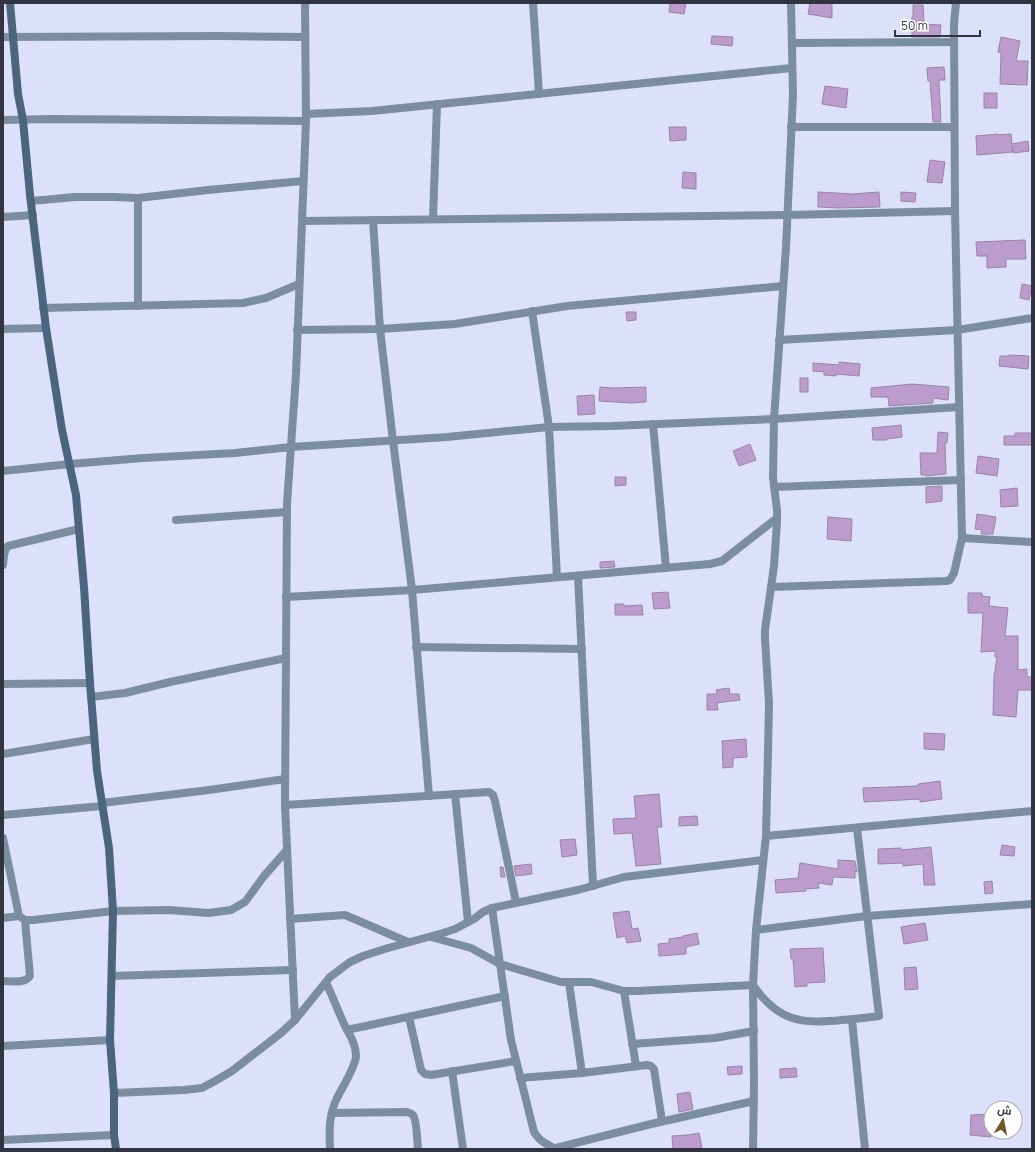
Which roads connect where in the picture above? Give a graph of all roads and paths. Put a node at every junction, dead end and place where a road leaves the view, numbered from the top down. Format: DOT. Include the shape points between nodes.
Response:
graph roads {
  1 [pos="10,3"];
  2 [pos="305,3"];
  3 [pos="533,3"];
  4 [pos="791,3"];
  5 [pos="956,3"];
  6 [pos="3,37"];
  7 [pos="305,37"];
  8 [pos="13,38"];
  9 [pos="954,42"];
  10 [pos="792,43"];
  11 [pos="792,68"];
  12 [pos="539,94"];
  13 [pos="437,104"];
  14 [pos="306,117"];
  15 [pos="3,120"];
  16 [pos="23,120"];
  17 [pos="791,127"];
  18 [pos="954,127"];
  19 [pos="303,181"];
  20 [pos="138,198"];
  21 [pos="31,202"];
  22 [pos="955,212"];
  23 [pos="32,215"];
  24 [pos="787,215"];
  25 [pos="3,217"];
  26 [pos="433,219"];
  27 [pos="373,220"];
  28 [pos="302,221"];
  29 [pos="299,284"];
  30 [pos="783,286"];
  31 [pos="138,306"];
  32 [pos="44,308"];
  33 [pos="532,311"];
  34 [pos="1032,318"];
  35 [pos="46,328"];
  36 [pos="3,329"];
  37 [pos="380,329"];
  38 [pos="297,330"];
  39 [pos="957,330"];
  40 [pos="779,340"];
  41 [pos="959,407"];
  42 [pos="774,419"];
  43 [pos="653,424"];
  44 [pos="549,427"];
  45 [pos="393,441"];
  46 [pos="291,447"];
  47 [pos="70,464"];
  48 [pos="3,471"];
  49 [pos="960,480"];
  50 [pos="774,487"];
  51 [pos="287,512"];
  52 [pos="777,518"];
  53 [pos="176,520"];
  54 [pos="79,529"];
  55 [pos="962,538"];
  56 [pos="1032,542"];
  57 [pos="3,565"];
  58 [pos="666,568"];
  59 [pos="578,576"];
  60 [pos="557,578"];
  61 [pos="771,587"];
  62 [pos="412,590"];
  63 [pos="286,597"];
  64 [pos="416,647"];
  65 [pos="582,649"];
  66 [pos="286,658"];
  67 [pos="3,684"];
  68 [pos="90,684"];
  69 [pos="91,698"];
  70 [pos="94,739"];
  71 [pos="3,754"];
  72 [pos="285,779"];
  73 [pos="455,794"];
  74 [pos="429,796"];
  75 [pos="102,804"];
  76 [pos="285,805"];
  77 [pos="1032,811"];
  78 [pos="3,816"];
  79 [pos="857,828"];
  80 [pos="766,836"];
  81 [pos="3,839"];
  82 [pos="287,850"];
  83 [pos="763,860"];
  84 [pos="593,886"];
  85 [pos="516,902"];
  86 [pos="1032,904"];
  87 [pos="492,908"];
  88 [pos="113,911"];
  89 [pos="867,916"];
  90 [pos="3,918"];
  91 [pos="22,918"];
  92 [pos="290,919"];
  93 [pos="468,922"];
  94 [pos="756,930"];
  95 [pos="430,937"];
  96 [pos="408,942"];
  97 [pos="500,964"];
  98 [pos="293,970"];
  99 [pos="112,976"];
  100 [pos="3,981"];
  101 [pos="326,982"];
  102 [pos="569,983"];
  103 [pos="753,985"];
  104 [pos="624,991"];
  105 [pos="505,996"];
  106 [pos="408,1017"];
  107 [pos="295,1020"];
  108 [pos="852,1020"];
  109 [pos="347,1030"];
  110 [pos="754,1031"];
  111 [pos="110,1040"];
  112 [pos="632,1044"];
  113 [pos="3,1046"];
  114 [pos="516,1061"];
  115 [pos="636,1066"];
  116 [pos="452,1072"];
  117 [pos="582,1073"];
  118 [pos="520,1078"];
  119 [pos="114,1093"];
  120 [pos="754,1101"];
  121 [pos="332,1113"];
  122 [pos="662,1121"];
  123 [pos="114,1134"];
  124 [pos="3,1140"];
  125 [pos="116,1149"];
  126 [pos="330,1149"];
  127 [pos="418,1149"];
  128 [pos="463,1149"];
  129 [pos="554,1149"];
  130 [pos="753,1149"];
  131 [pos="865,1149"];
  1 -- 8 [label="street"];
  2 -- 7 [label="street"];
  3 -- 12 [label="street"];
  4 -- 10 [label="street"];
  5 -- 9 [label="street"];
  6 -- 8 [label="street"];
  7 -- 8 [label="street"];
  7 -- 14 [label="street"];
  8 -- 16 [label="street"];
  9 -- 10 [label="street"];
  9 -- 18 [label="street"];
  10 -- 11 [label="street"];
  11 -- 12 [label="street"];
  11 -- 17 [label="street"];
  12 -- 13 [label="street"];
  13 -- 14 [label="street"];
  13 -- 26 [label="street"];
  14 -- 16 [label="street"];
  14 -- 19 [label="street"];
  15 -- 16 [label="street"];
  16 -- 21 [label="street"];
  17 -- 18 [label="street"];
  17 -- 24 [label="street"];
  18 -- 22 [label="street"];
  19 -- 20 [label="street"];
  19 -- 28 [label="street"];
  20 -- 21 [label="street" via="75,198"];
  20 -- 31 [label="street"];
  21 -- 23 [label="street"];
  22 -- 24 [label="street"];
  22 -- 39 [label="street"];
  23 -- 25 [label="street"];
  23 -- 32 [label="street"];
  24 -- 26 [label="street"];
  24 -- 30 [label="street"];
  26 -- 27 [label="street"];
  27 -- 28 [label="street"];
  27 -- 37 [label="street"];
  28 -- 29 [label="street"];
  29 -- 31 [label="street" via="266,298 243,303"];
  29 -- 38 [label="street"];
  30 -- 33 [label="street"];
  30 -- 40 [label="street"];
  31 -- 32 [label="street"];
  32 -- 35 [label="street"];
  33 -- 37 [label="street" via="455,324"];
  33 -- 44 [label="street"];
  34 -- 39 [label="street"];
  35 -- 36 [label="street"];
  35 -- 47 [label="street"];
  37 -- 38 [label="street"];
  37 -- 45 [label="street"];
  38 -- 46 [label="street"];
  39 -- 40 [label="street"];
  39 -- 41 [label="street"];
  40 -- 42 [label="street"];
  41 -- 42 [label="street"];
  41 -- 49 [label="street"];
  42 -- 43 [label="street"];
  42 -- 50 [label="street"];
  43 -- 44 [label="street"];
  43 -- 58 [label="street"];
  44 -- 45 [label="street"];
  44 -- 60 [label="street"];
  45 -- 46 [label="street"];
  45 -- 62 [label="street"];
  46 -- 47 [label="street"];
  46 -- 51 [label="street"];
  47 -- 48 [label="street"];
  47 -- 54 [label="street"];
  49 -- 50 [label="street"];
  49 -- 55 [label="street"];
  50 -- 52 [label="street"];
  51 -- 53 [label="street"];
  51 -- 63 [label="street"];
  52 -- 58 [label="street" via="722,561"];
  52 -- 61 [label="street"];
  54 -- 57 [label="street" via="8,546 4,552"];
  54 -- 68 [label="street"];
  55 -- 56 [label="street"];
  55 -- 61 [label="street" via="950,580"];
  58 -- 59 [label="street"];
  59 -- 60 [label="street"];
  59 -- 65 [label="street"];
  60 -- 62 [label="street"];
  61 -- 80 [label="street" via="765,639 769,703"];
  62 -- 63 [label="street"];
  62 -- 64 [label="street"];
  63 -- 66 [label="street"];
  64 -- 65 [label="street"];
  64 -- 74 [label="street"];
  65 -- 84 [label="street"];
  66 -- 69 [label="street"];
  66 -- 72 [label="street"];
  67 -- 68 [label="street"];
  68 -- 69 [label="street"];
  69 -- 70 [label="street"];
  70 -- 71 [label="street"];
  70 -- 75 [label="street"];
  72 -- 75 [label="street"];
  72 -- 76 [label="street"];
  73 -- 74 [label="street"];
  73 -- 85 [label="street" via="489,792 493,795"];
  73 -- 93 [label="street"];
  74 -- 76 [label="street"];
  75 -- 78 [label="street"];
  75 -- 88 [label="street" via="109,848"];
  76 -- 82 [label="street"];
  77 -- 79 [label="street"];
  79 -- 80 [label="street"];
  79 -- 89 [label="street"];
  80 -- 83 [label="street"];
  81 -- 91 [label="street"];
  82 -- 88 [label="street" via="245,902 231,910 208,913 169,910"];
  82 -- 92 [label="street"];
  83 -- 84 [label="street" via="624,877"];
  83 -- 94 [label="street"];
  84 -- 85 [label="street"];
  85 -- 87 [label="street"];
  86 -- 89 [label="street"];
  87 -- 93 [label="street"];
  87 -- 97 [label="street"];
  88 -- 91 [label="street"];
  88 -- 99 [label="street"];
  89 -- 94 [label="street"];
  89 -- 108 [label="street" via="879,1016"];
  90 -- 91 [label="street"];
  91 -- 100 [label="street" via="30,976 24,981"];
  92 -- 96 [label="street" via="346,915"];
  92 -- 98 [label="street"];
  93 -- 95 [label="street"];
  94 -- 103 [label="street"];
  95 -- 96 [label="street"];
  95 -- 97 [label="street" via="471,948"];
  96 -- 101 [label="street" via="350,962"];
  97 -- 102 [label="street"];
  97 -- 105 [label="street"];
  98 -- 99 [label="street"];
  98 -- 107 [label="street"];
  99 -- 111 [label="street"];
  101 -- 107 [label="street"];
  101 -- 109 [label="street"];
  102 -- 104 [label="street" via="592,982"];
  102 -- 117 [label="street"];
  103 -- 104 [label="street"];
  103 -- 108 [label="street" via="775,1009 792,1018 806,1022"];
  103 -- 110 [label="street"];
  104 -- 112 [label="street"];
  105 -- 106 [label="street"];
  105 -- 114 [label="street"];
  106 -- 109 [label="street"];
  106 -- 116 [label="street" via="423,1073 431,1075"];
  107 -- 119 [label="street" via="232,1071 202,1088"];
  108 -- 131 [label="street"];
  109 -- 121 [label="street" via="351,1035 356,1057"];
  110 -- 112 [label="street" via="715,1038"];
  110 -- 120 [label="street"];
  111 -- 113 [label="street"];
  111 -- 119 [label="street"];
  112 -- 115 [label="street"];
  114 -- 116 [label="street"];
  114 -- 118 [label="street"];
  115 -- 117 [label="street"];
  115 -- 122 [label="street" via="647,1065 654,1069"];
  116 -- 128 [label="street"];
  117 -- 118 [label="street"];
  118 -- 129 [label="street" via="534,1132 538,1139"];
  119 -- 123 [label="street"];
  120 -- 122 [label="street"];
  120 -- 130 [label="street"];
  121 -- 126 [label="street"];
  121 -- 127 [label="street" via="411,1113 415,1121"];
  122 -- 129 [label="street"];
  123 -- 124 [label="street"];
  123 -- 125 [label="street"];
}
